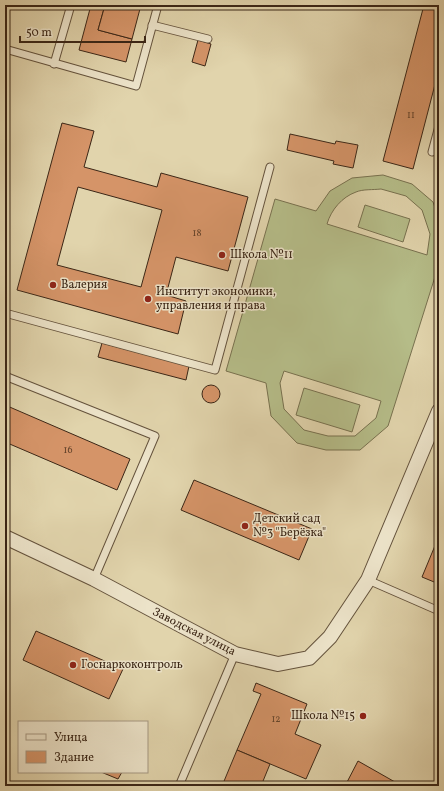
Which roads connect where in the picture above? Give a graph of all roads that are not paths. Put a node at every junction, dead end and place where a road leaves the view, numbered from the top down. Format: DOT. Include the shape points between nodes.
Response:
graph roads {
  1 [pos="70,5"];
  2 [pos="158,5"];
  3 [pos="152,25"];
  4 [pos="208,40"];
  5 [pos="5,49"];
  6 [pos="54,64"];
  7 [pos="439,126"];
  8 [pos="432,152"];
  9 [pos="270,167"];
  10 [pos="5,313"];
  11 [pos="5,376"];
  12 [pos="439,411"];
  13 [pos="5,537"];
  14 [pos="94,580"];
  15 [pos="368,580"];
  16 [pos="439,610"];
  17 [pos="235,654"];
  18 [pos="179,786"];
  1 -- 6 [label="lane"];
  2 -- 3 [label="lane"];
  3 -- 4 [label="lane"];
  3 -- 6 [label="lane" via="136,86"];
  5 -- 6 [label="lane"];
  7 -- 8 [label="lane"];
  9 -- 10 [label="lane" via="215,370"];
  11 -- 14 [label="lane" via="155,436"];
  12 -- 15 [label="street, Заводская улица"];
  13 -- 14 [label="street, Заводская улица"];
  14 -- 17 [label="street, Заводская улица"];
  15 -- 16 [label="lane"];
  15 -- 17 [label="street, Заводская улица" via="330,637 309,658 278,664"];
  17 -- 18 [label="lane"];
}
